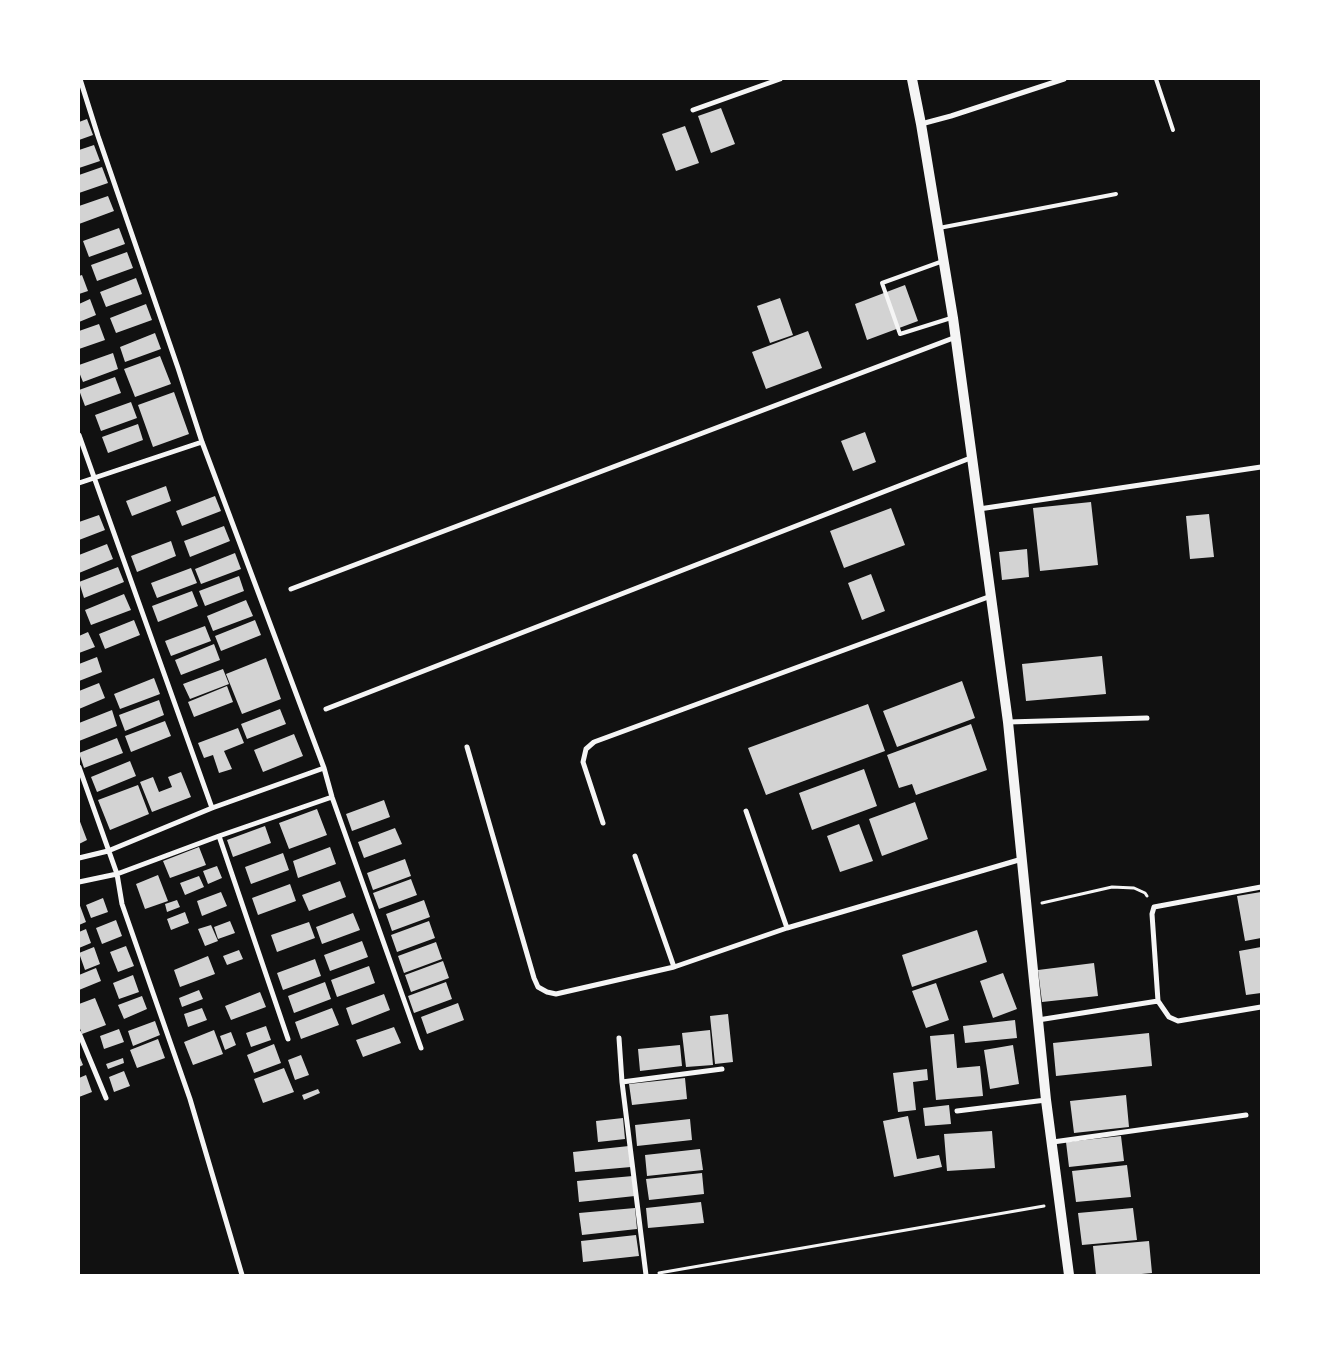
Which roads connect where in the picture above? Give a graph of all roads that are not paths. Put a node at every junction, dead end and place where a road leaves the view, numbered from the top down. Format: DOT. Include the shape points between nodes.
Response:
graph roads {
  1 [pos="80,79"];
  2 [pos="780,79"];
  3 [pos="912,79"];
  4 [pos="1064,79"];
  5 [pos="1156,79"];
  6 [pos="693,110"];
  7 [pos="921,124"];
  8 [pos="1173,130"];
  9 [pos="1116,194"];
  10 [pos="938,228"];
  11 [pos="944,261"];
  12 [pos="953,318"];
  13 [pos="956,337"];
  14 [pos="79,435"];
  15 [pos="202,442"];
  16 [pos="973,457"];
  17 [pos="1261,467"];
  18 [pos="94,478"];
  19 [pos="79,483"];
  20 [pos="980,509"];
  21 [pos="291,589"];
  22 [pos="992,596"];
  23 [pos="326,709"];
  24 [pos="1147,718"];
  25 [pos="1008,722"];
  26 [pos="467,747"];
  27 [pos="79,767"];
  28 [pos="324,768"];
  29 [pos="332,797"];
  30 [pos="212,808"];
  31 [pos="746,811"];
  32 [pos="603,824"];
  33 [pos="219,836"];
  34 [pos="108,851"];
  35 [pos="634,856"];
  36 [pos="79,858"];
  37 [pos="1022,859"];
  38 [pos="117,874"];
  39 [pos="79,882"];
  40 [pos="1261,887"];
  41 [pos="787,928"];
  42 [pos="674,967"];
  43 [pos="1158,1002"];
  44 [pos="1261,1006"];
  45 [pos="1038,1020"];
  46 [pos="79,1033"];
  47 [pos="619,1038"];
  48 [pos="288,1039"];
  49 [pos="422,1048"];
  50 [pos="722,1069"];
  51 [pos="622,1082"];
  52 [pos="106,1098"];
  53 [pos="1046,1100"];
  54 [pos="958,1111"];
  55 [pos="1246,1115"];
  56 [pos="1053,1142"];
  57 [pos="242,1275"];
  58 [pos="646,1275"];
  59 [pos="1069,1275"];
  1 -- 15 [label="street"];
  2 -- 6 [label="street"];
  3 -- 7 [label="main road"];
  4 -- 7 [label="street"];
  5 -- 8 [label="lane"];
  7 -- 10 [label="main road"];
  9 -- 10 [label="lane"];
  10 -- 11 [label="main road"];
  11 -- 12 [label="main road"];
  11 -- 12 [label="lane" via="882,282 900,334"];
  12 -- 13 [label="main road"];
  13 -- 16 [label="main road"];
  13 -- 21 [label="street"];
  14 -- 18 [label="street"];
  15 -- 18 [label="street"];
  15 -- 28 [label="street"];
  16 -- 20 [label="main road"];
  16 -- 23 [label="street"];
  17 -- 20 [label="street"];
  18 -- 19 [label="street"];
  18 -- 30 [label="street"];
  20 -- 22 [label="main road"];
  22 -- 25 [label="main road"];
  22 -- 32 [label="street" via="594,742 586,749 583,762"];
  24 -- 25 [label="street"];
  25 -- 37 [label="main road"];
  26 -- 42 [label="street" via="538,986 556,994"];
  27 -- 34 [label="street"];
  28 -- 29 [label="street"];
  28 -- 30 [label="street"];
  29 -- 33 [label="street"];
  29 -- 49 [label="street"];
  30 -- 34 [label="street"];
  31 -- 41 [label="street"];
  33 -- 38 [label="street"];
  33 -- 48 [label="street"];
  34 -- 36 [label="street"];
  34 -- 38 [label="street"];
  35 -- 42 [label="street"];
  37 -- 41 [label="street"];
  37 -- 45 [label="main road"];
  38 -- 39 [label="street"];
  38 -- 57 [label="street" via="122,904 190,1099"];
  40 -- 43 [label="street" via="1154,907"];
  41 -- 42 [label="street"];
  43 -- 44 [label="street" via="1168,1017 1178,1021"];
  43 -- 45 [label="street"];
  45 -- 53 [label="main road"];
  46 -- 52 [label="street"];
  47 -- 51 [label="street"];
  50 -- 51 [label="street"];
  51 -- 58 [label="street"];
  53 -- 54 [label="street"];
  53 -- 56 [label="main road"];
  55 -- 56 [label="street"];
  56 -- 59 [label="main road"];
}
